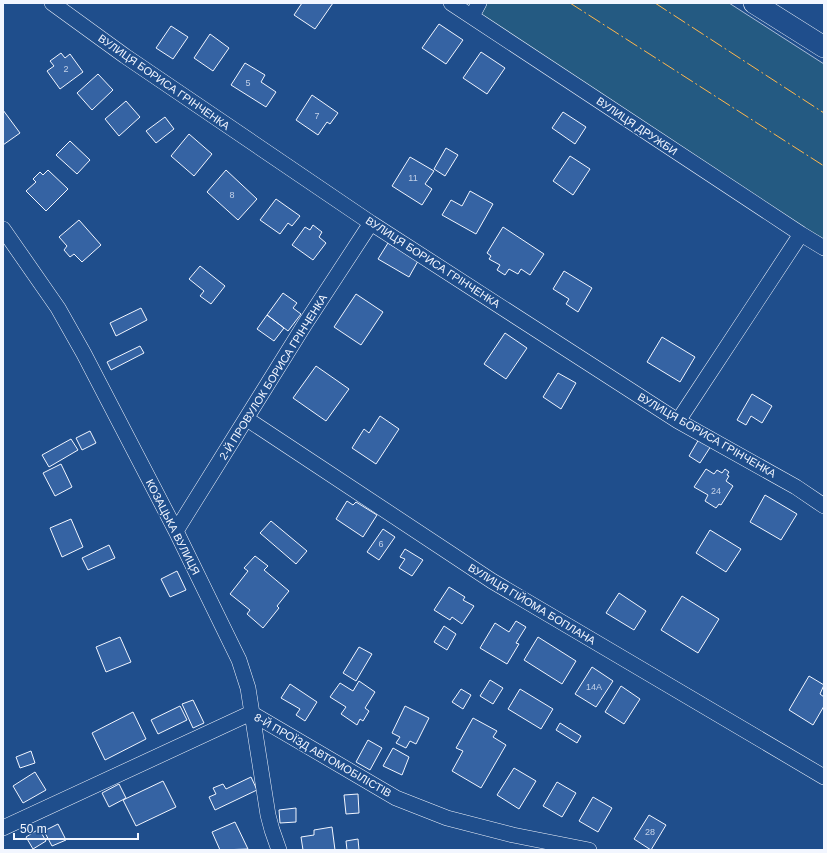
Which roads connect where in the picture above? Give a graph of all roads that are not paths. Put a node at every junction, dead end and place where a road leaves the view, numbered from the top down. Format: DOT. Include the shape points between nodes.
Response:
graph roads {
  1 [pos="52,3"];
  2 [pos="451,3"];
  3 [pos="479,3"];
  4 [pos="754,3"];
  5 [pos="472,16"];
  6 [pos="824,48"];
  7 [pos="371,222"];
  8 [pos="3,229"];
  9 [pos="801,234"];
  10 [pos="824,248"];
  11 [pos="247,419"];
  12 [pos="678,421"];
  13 [pos="824,506"];
  14 [pos="176,531"];
  15 [pos="251,713"];
  16 [pos="824,777"];
  17 [pos="3,828"];
  18 [pos="279,850"];
  19 [pos="589,850"];
  1 -- 7 [label="street, ВУЛИЦЯ БОРИСА ГРІНЧЕНКА" via="125,56"];
  2 -- 5 [label="street, ВУЛИЦЯ ДРУЖБИ"];
  3 -- 5 [label="street"];
  4 -- 6 [label="main road"];
  5 -- 9 [label="street, ВУЛИЦЯ ДРУЖБИ"];
  7 -- 11 [label="street, 2-Й ПРОВУЛОК БОРИСА ГРІНЧЕНКА"];
  7 -- 12 [label="street, ВУЛИЦЯ БОРИСА ГРІНЧЕНКА"];
  8 -- 14 [label="street, КОЗАЦЬКА ВУЛИЦЯ" via="58,308"];
  9 -- 10 [label="street, ВУЛИЦЯ ДРУЖБИ"];
  9 -- 12 [label="street"];
  11 -- 14 [label="street, 2-Й ПРОВУЛОК БОРИСА ГРІНЧЕНКА"];
  11 -- 16 [label="street, ВУЛИЦЯ ГІЙОМА БОПЛАНА" via="492,581"];
  12 -- 13 [label="street, ВУЛИЦЯ БОРИСА ГРІНЧЕНКА" via="796,487"];
  14 -- 15 [label="street, КОЗАЦЬКА ВУЛИЦЯ" via="239,660 246,678"];
  15 -- 17 [label="street, 8-Й ПРОЇЗД АВТОМОБІЛІСТІВ"];
  15 -- 18 [label="street, КОЗАЦЬКА ВУЛИЦЯ" via="268,815"];
  15 -- 19 [label="street, 8-Й ПРОЇЗД АВТОМОБІЛІСТІВ" via="396,798 447,818 513,835"];
}
